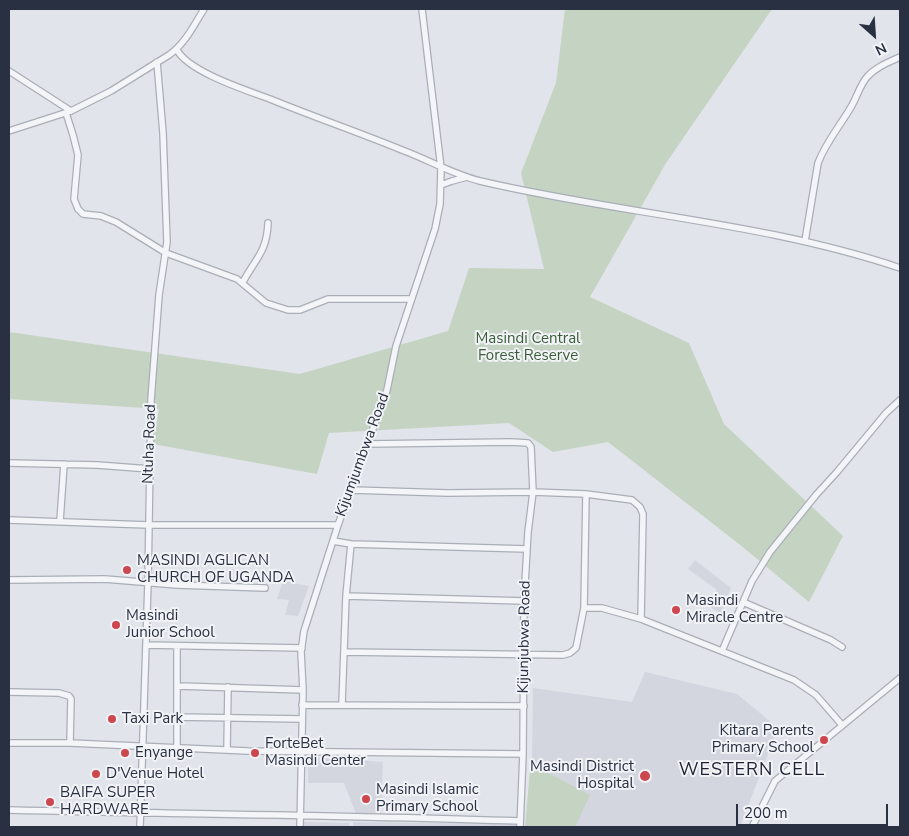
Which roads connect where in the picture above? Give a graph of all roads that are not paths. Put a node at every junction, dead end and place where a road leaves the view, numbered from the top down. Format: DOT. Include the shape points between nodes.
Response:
graph roads {
  1 [pos="204,9"];
  2 [pos="422,9"];
  3 [pos="177,50"];
  4 [pos="900,57"];
  5 [pos="157,62"];
  6 [pos="9,71"];
  7 [pos="68,112"];
  8 [pos="9,131"];
  9 [pos="441,168"];
  10 [pos="467,177"];
  11 [pos="441,185"];
  12 [pos="268,223"];
  13 [pos="805,241"];
  14 [pos="166,253"];
  15 [pos="900,268"];
  16 [pos="243,282"];
  17 [pos="411,299"];
  18 [pos="900,400"];
  19 [pos="367,444"];
  20 [pos="9,463"];
  21 [pos="64,464"];
  22 [pos="150,469"];
  23 [pos="351,490"];
  24 [pos="533,492"];
  25 [pos="586,494"];
  26 [pos="9,520"];
  27 [pos="60,521"];
  28 [pos="148,525"];
  29 [pos="338,525"];
  30 [pos="333,541"];
  31 [pos="351,544"];
  32 [pos="527,549"];
  33 [pos="9,580"];
  34 [pos="148,582"];
  35 [pos="265,588"];
  36 [pos="346,596"];
  37 [pos="524,601"];
  38 [pos="742,602"];
  39 [pos="584,608"];
  40 [pos="641,619"];
  41 [pos="146,645"];
  42 [pos="177,646"];
  43 [pos="842,647"];
  44 [pos="302,648"];
  45 [pos="722,651"];
  46 [pos="344,652"];
  47 [pos="524,655"];
  48 [pos="900,678"];
  49 [pos="228,687"];
  50 [pos="177,689"];
  51 [pos="303,690"];
  52 [pos="9,692"];
  53 [pos="302,704"];
  54 [pos="342,704"];
  55 [pos="524,706"];
  56 [pos="177,717"];
  57 [pos="228,717"];
  58 [pos="302,719"];
  59 [pos="842,726"];
  60 [pos="9,743"];
  61 [pos="70,743"];
  62 [pos="144,747"];
  63 [pos="177,748"];
  64 [pos="227,750"];
  65 [pos="302,751"];
  66 [pos="524,754"];
  67 [pos="9,810"];
  68 [pos="140,813"];
  69 [pos="300,815"];
  70 [pos="520,824"];
  71 [pos="140,827"];
  72 [pos="300,827"];
  73 [pos="752,827"];
  1 -- 3 [label="street"];
  2 -- 9 [label="street, Kijumjumbwa Road"];
  3 -- 5 [label="street"];
  3 -- 9 [label="street" via="185,61 229,83 404,150"];
  4 -- 13 [label="street" via="867,77 825,147 818,163"];
  5 -- 7 [label="street"];
  5 -- 14 [label="street, Ntuha Road" via="163,133"];
  6 -- 7 [label="street"];
  7 -- 8 [label="street"];
  7 -- 14 [label="street" via="78,155 74,194 80,211 116,222"];
  9 -- 10 [label="street"];
  9 -- 11 [label="street, Kijumjumbwa Road"];
  10 -- 11 [label="street"];
  10 -- 13 [label="street" via="519,190"];
  11 -- 17 [label="street, Kijumjumbwa Road" via="438,218"];
  12 -- 16 [label="street" via="262,252"];
  13 -- 15 [label="street"];
  14 -- 16 [label="street"];
  14 -- 22 [label="street, Ntuha Road" via="156,344"];
  16 -- 17 [label="street" via="266,303 294,311 328,299"];
  17 -- 19 [label="street, Kijumjumbwa Road" via="396,346 387,390"];
  18 -- 38 [label="street" via="770,552"];
  19 -- 23 [label="street, Kijumjumbwa Road"];
  19 -- 24 [label="street, Kijunjubwa Road" via="528,443 531,447"];
  20 -- 21 [label="street"];
  21 -- 22 [label="street"];
  21 -- 27 [label="street"];
  22 -- 28 [label="street, Ntuha Road"];
  23 -- 24 [label="street"];
  23 -- 29 [label="street, Kijumjumbwa Road"];
  24 -- 25 [label="street"];
  24 -- 32 [label="street, Kijunjubwa Road"];
  25 -- 39 [label="street"];
  25 -- 40 [label="street" via="632,500 640,507 643,514"];
  26 -- 27 [label="street"];
  27 -- 28 [label="street"];
  28 -- 29 [label="street"];
  28 -- 34 [label="street, Ntuha Road"];
  29 -- 30 [label="street, Kijumjumbwa Road"];
  30 -- 31 [label="street"];
  30 -- 44 [label="street, Kijumjumbwa Road" via="304,631"];
  31 -- 32 [label="street"];
  31 -- 36 [label="street"];
  32 -- 37 [label="street, Kijunjubwa Road"];
  33 -- 34 [label="street"];
  34 -- 35 [label="street"];
  34 -- 41 [label="street, Ntuha Road"];
  36 -- 37 [label="street"];
  36 -- 46 [label="street"];
  37 -- 47 [label="street, Kijunjubwa Road"];
  38 -- 43 [label="street"];
  38 -- 45 [label="street"];
  39 -- 40 [label="street" via="602,608"];
  39 -- 47 [label="street" via="576,648 570,653"];
  40 -- 45 [label="street"];
  41 -- 42 [label="street"];
  41 -- 62 [label="street, Ntuha Road"];
  42 -- 44 [label="street"];
  42 -- 50 [label="street"];
  44 -- 51 [label="street, Kijumjumbwa Road"];
  45 -- 59 [label="street" via="794,680 816,696"];
  46 -- 47 [label="street"];
  46 -- 54 [label="street"];
  47 -- 55 [label="street, Kijunjubwa Road"];
  48 -- 59 [label="street"];
  49 -- 50 [label="street" via="185,685"];
  49 -- 51 [label="street"];
  49 -- 57 [label="street"];
  50 -- 56 [label="street"];
  51 -- 53 [label="street, Kijumjumbwa Road"];
  52 -- 61 [label="street" via="69,696"];
  53 -- 54 [label="street"];
  53 -- 58 [label="street, Kijumjumbwa Road"];
  54 -- 55 [label="street"];
  55 -- 66 [label="street, Kijunjubwa Road"];
  56 -- 57 [label="street"];
  56 -- 63 [label="street"];
  57 -- 58 [label="street"];
  57 -- 64 [label="street"];
  58 -- 65 [label="street, Kijumjumbwa Road"];
  59 -- 73 [label="street" via="775,782"];
  60 -- 61 [label="street"];
  61 -- 62 [label="street"];
  62 -- 63 [label="street"];
  62 -- 68 [label="street, Ntuha Road"];
  63 -- 64 [label="street"];
  64 -- 65 [label="street"];
  65 -- 66 [label="street"];
  65 -- 69 [label="street, Kijumjumbwa Road"];
  66 -- 70 [label="street, Kijunjubwa Road"];
  67 -- 68 [label="street"];
  68 -- 69 [label="street"];
  68 -- 71 [label="street, Ntuha Road"];
  69 -- 70 [label="street"];
  69 -- 72 [label="street, Kijumjumbwa Road"];
}
